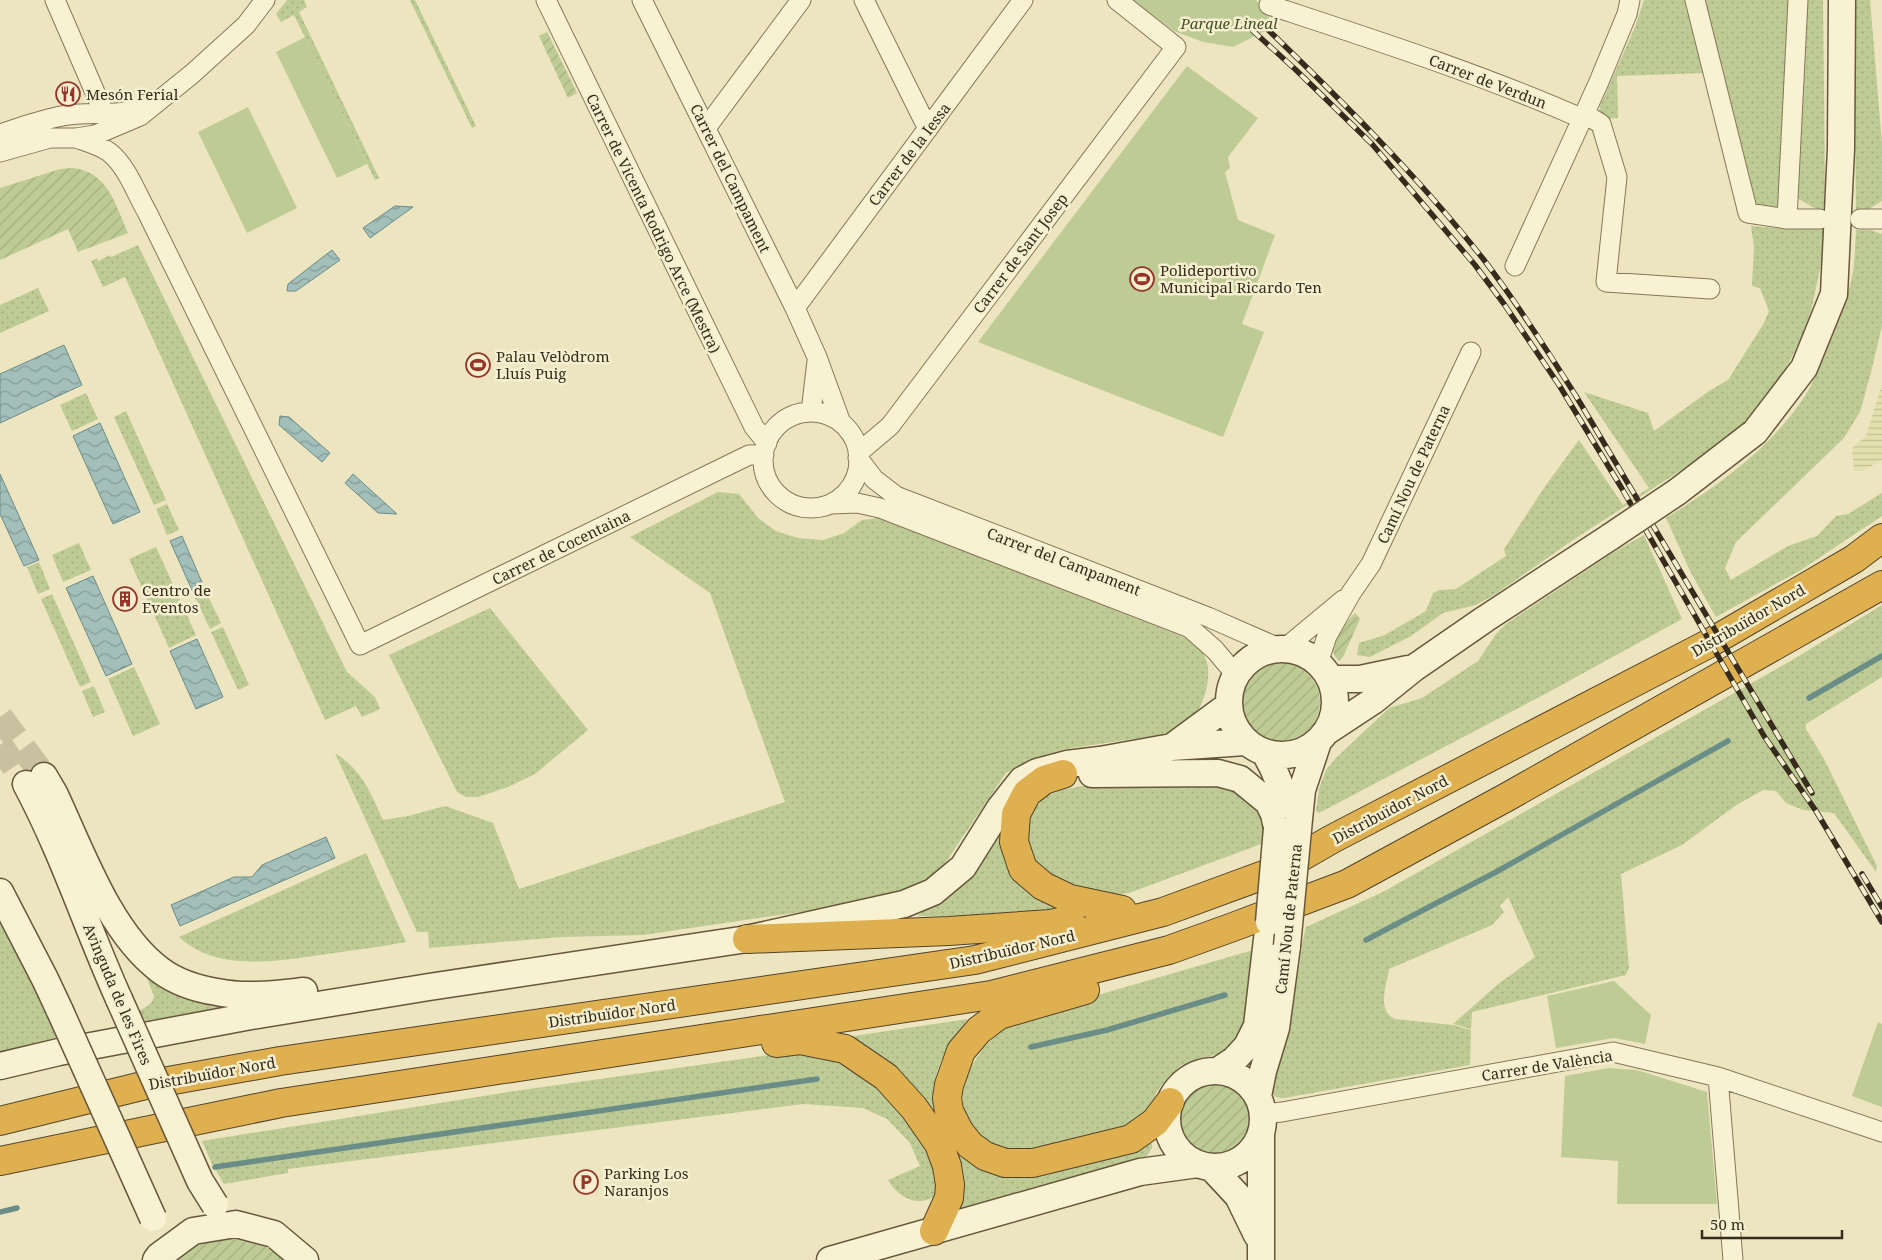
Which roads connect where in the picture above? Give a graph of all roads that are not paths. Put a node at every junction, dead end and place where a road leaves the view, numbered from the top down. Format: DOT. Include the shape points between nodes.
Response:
graph roads {
  1 [pos="56,0"];
  2 [pos="265,0"];
  3 [pos="546,0"];
  4 [pos="642,0"];
  5 [pos="801,0"];
  6 [pos="864,0"];
  7 [pos="1023,0"];
  8 [pos="1117,0"];
  9 [pos="1630,0"];
  10 [pos="1694,0"];
  11 [pos="1798,0"];
  12 [pos="1842,0"];
  13 [pos="1269,5"];
  14 [pos="158,102"];
  15 [pos="104,113"];
  16 [pos="1584,117"];
  17 [pos="706,128"];
  18 [pos="928,128"];
  19 [pos="0,134"];
  20 [pos="76,138"];
  21 [pos="0,152"];
  22 [pos="1860,218"];
  23 [pos="1882,218"];
  24 [pos="1787,219"];
  25 [pos="1820,219"];
  26 [pos="1515,266"];
  27 [pos="1710,289"];
  28 [pos="795,308"];
  29 [pos="1471,352"];
  30 [pos="818,357"];
  31 [pos="810,412"];
  32 [pos="841,422"];
  33 [pos="766,449"];
  34 [pos="858,455"];
  35 [pos="831,504"];
  36 [pos="1882,538"];
  37 [pos="1882,585"];
  38 [pos="1351,593"];
  39 [pos="1282,649"];
  40 [pos="1414,668"];
  41 [pos="1324,671"];
  42 [pos="1236,675"];
  43 [pos="1229,705"];
  44 [pos="1322,737"];
  45 [pos="1172,747"];
  46 [pos="1255,747"];
  47 [pos="1100,760"];
  48 [pos="1063,774"];
  49 [pos="1288,824"];
  50 [pos="1332,839"];
  51 [pos="0,892"];
  52 [pos="1122,910"];
  53 [pos="1233,928"];
  54 [pos="747,940"];
  55 [pos="1276,949"];
  56 [pos="429,987"];
  57 [pos="656,1046"];
  58 [pos="0,1066"];
  59 [pos="1218,1070"];
  60 [pos="1718,1078"];
  61 [pos="1170,1102"];
  62 [pos="1261,1115"];
  63 [pos="0,1121"];
  64 [pos="162,1126"];
  65 [pos="1882,1132"];
  66 [pos="1170,1135"];
  67 [pos="0,1161"];
  68 [pos="1205,1165"];
  69 [pos="1140,1172"];
  70 [pos="0,1176"];
  71 [pos="236,1224"];
  72 [pos="934,1231"];
  73 [pos="1261,1251"];
  74 [pos="158,1258"];
  75 [pos="305,1260"];
  76 [pos="830,1260"];
  77 [pos="1732,1260"];
  1 -- 15 [label="street"];
  2 -- 14 [label="street" via="246,25"];
  3 -- 33 [label="street, Carrer de Vicenta Rodrigo Arce (Mestra)"];
  4 -- 17 [label="street, Carrer del Campament"];
  5 -- 17 [label="street"];
  6 -- 18 [label="street"];
  7 -- 18 [label="street, Carrer de la Iessa"];
  8 -- 34 [label="street, Carrer de Sant Josep" via="1176,47 890,426"];
  9 -- 16 [label="street"];
  10 -- 24 [label="street" via="1748,213"];
  11 -- 24 [label="street"];
  12 -- 40 [label="street, bridge" via="1842,149 1834,294 1804,368 1755,432 1677,492"];
  13 -- 16 [label="street, Carrer de Verdun" via="1393,46"];
  14 -- 15 [label="street" via="139,109"];
  14 -- 20 [label="street" via="127,123"];
  15 -- 19 [label="street" via="60,117"];
  16 -- 26 [label="street"];
  16 -- 27 [label="street" via="1601,124 1617,177 1606,282"];
  17 -- 28 [label="street, Carrer del Campament"];
  18 -- 28 [label="street, Carrer de la Iessa"];
  20 -- 21 [label="street" via="50,138"];
  20 -- 33 [label="street, Carrer de Cocentaina" via="95,144 119,162 147,212 360,645"];
  22 -- 23 [label="street"];
  24 -- 25 [label="street"];
  28 -- 30 [label="street, Carrer del Campament"];
  29 -- 38 [label="street, Camí Nou de Paterna" via="1371,564"];
  30 -- 31 [label="street"];
  30 -- 32 [label="street, Carrer del Campament"];
  31 -- 32 [label="street"];
  31 -- 33 [label="street" via="795,415 781,423 770,435"];
  32 -- 34 [label="street" via="852,435"];
  33 -- 35 [label="street" via="763,466 776,493 802,507 817,508"];
  34 -- 35 [label="street" via="859,466 854,482 845,495"];
  34 -- 39 [label="street, Carrer del Campament" via="874,479 896,496"];
  35 -- 42 [label="street, Carrer del Campament" via="857,503 880,508 1190,628"];
  36 -- 50 [label="highway, Distribuïdor Nord" via="1854,559 1708,644"];
  37 -- 53 [label="highway" via="1347,884"];
  38 -- 39 [label="street, Camí Nou de Paterna"];
  38 -- 41 [label="street, Camí Nou de Paterna" via="1327,636"];
  39 -- 41 [label="street" via="1306,655"];
  39 -- 42 [label="street" via="1259,654"];
  40 -- 41 [label="street" via="1360,679"];
  40 -- 44 [label="street"];
  41 -- 44 [label="street" via="1334,692 1335,706 1332,720"];
  42 -- 43 [label="street"];
  43 -- 45 [label="street"];
  43 -- 46 [label="street" via="1237,731"];
  44 -- 46 [label="street" via="1306,750 1293,755 1279,756"];
  44 -- 49 [label="street, Camí Nou de Paterna"];
  45 -- 46 [label="street"];
  45 -- 47 [label="street"];
  46 -- 49 [label="street, Camí Nou de Paterna" via="1276,772 1286,803"];
  47 -- 48 [label="street"];
  47 -- 54 [label="street" via="1067,764 1037,772 1022,780 962,867 933,892 904,904"];
  48 -- 49 [label="street" via="1218,773 1240,778"];
  48 -- 52 [label="highway" via="1044,780 1027,793 1016,814 1014,842 1023,869 1043,886 1070,899"];
  49 -- 55 [label="street, Camí Nou de Paterna, bridge"];
  49 -- 55 [label="street, Camí Nou de Paterna, bridge" via="1269,922"];
  50 -- 52 [label="highway" via="1274,850"];
  50 -- 63 [label="highway, Distribuïdor Nord" via="1280,869 1163,912 975,960 280,1061 146,1085"];
  51 -- 74 [label="street, bridge" via="45,979 153,1218"];
  52 -- 54 [label="highway" via="1050,924"];
  53 -- 57 [label="highway" via="1169,950 991,995"];
  53 -- 61 [label="highway" via="1171,965 999,1015 979,1030 961,1051 947,1098 949,1111 970,1145 985,1156 1005,1164 1033,1164 1131,1139 1155,1122"];
  54 -- 56 [label="street"];
  55 -- 59 [label="street, Camí Nou de Paterna" via="1257,1026 1247,1046"];
  55 -- 62 [label="street, Camí Nou de Paterna" via="1276,1028 1262,1071"];
  56 -- 58 [label="street" via="251,1016"];
  56 -- 71 [label="street, Avinguda de les Fires, bridge" via="348,985 235,995 200,988 162,972 124,934 54,793 35,780 97,949 200,1181 215,1205"];
  57 -- 64 [label="highway" via="281,1103"];
  57 -- 72 [label="highway" via="698,1054 800,1040 845,1049 886,1077 914,1108 939,1144 948,1166 950,1185 949,1198"];
  59 -- 61 [label="street" via="1189,1078"];
  59 -- 62 [label="street" via="1235,1074 1248,1083"];
  60 -- 62 [label="street, Carrer de València" via="1613,1052"];
  60 -- 65 [label="street, Carrer de València"];
  60 -- 77 [label="street"];
  61 -- 66 [label="street" via="1167,1124"];
  62 -- 68 [label="street" via="1253,1149 1227,1166"];
  62 -- 73 [label="street, Camí Nou de Paterna"];
  64 -- 67 [label="highway"];
  64 -- 70 [label="highway" via="68,1158"];
  66 -- 68 [label="street" via="1186,1157"];
  66 -- 69 [label="street" via="1162,1151"];
  68 -- 69 [label="street"];
  68 -- 73 [label="street" via="1238,1196"];
  69 -- 72 [label="street"];
  71 -- 74 [label="street" via="193,1231"];
  71 -- 75 [label="street" via="274,1234"];
  72 -- 76 [label="street"];
}
